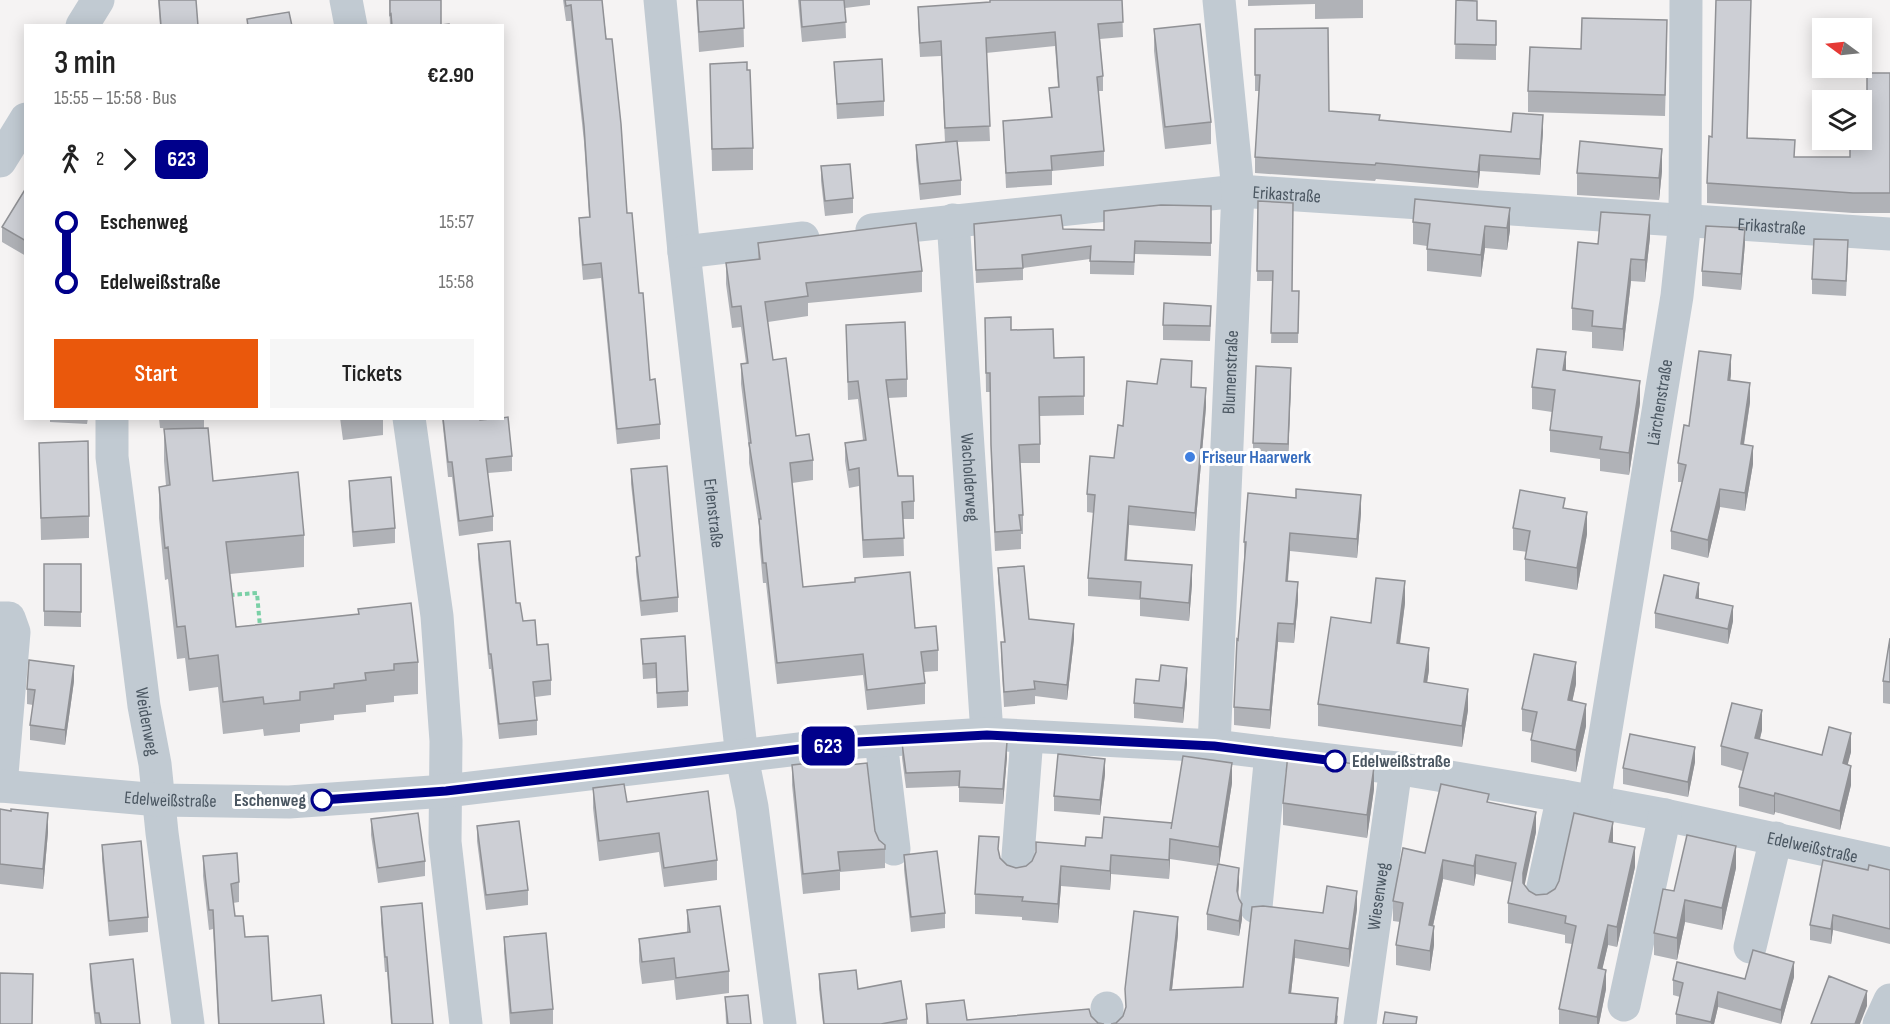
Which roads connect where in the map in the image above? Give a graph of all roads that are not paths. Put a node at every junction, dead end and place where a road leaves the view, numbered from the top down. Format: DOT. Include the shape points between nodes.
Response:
graph roads {
  1 [pos="98,0"];
  2 [pos="346,0"];
  3 [pos="660,0"];
  4 [pos="1219,0"];
  5 [pos="1686,0"];
  6 [pos="83,24"];
  7 [pos="351,24"];
  8 [pos="1238,191"];
  9 [pos="952,220"];
  10 [pos="1685,220"];
  11 [pos="1890,234"];
  12 [pos="684,252"];
  13 [pos="112,420"];
  14 [pos="409,420"];
  15 [pos="0,618"];
  16 [pos="987,735"];
  17 [pos="1027,736"];
  18 [pos="881,741"];
  19 [pos="1214,746"];
  20 [pos="1271,753"];
  21 [pos="742,757"];
  22 [pos="1396,768"];
  23 [pos="1,786"];
  24 [pos="446,791"];
  25 [pos="1563,795"];
  26 [pos="159,800"];
  27 [pos="1594,802"];
  28 [pos="1665,815"];
  29 [pos="1776,838"];
  30 [pos="894,849"];
  31 [pos="1890,864"];
  32 [pos="1017,869"];
  33 [pos="1541,896"];
  34 [pos="1256,906"];
  35 [pos="1750,947"];
  36 [pos="1890,1000"];
  37 [pos="1624,1005"];
  38 [pos="188,1024"];
  39 [pos="466,1024"];
  40 [pos="780,1024"];
  41 [pos="1360,1024"];
  42 [pos="1879,1024"];
  1 -- 6 [label="street"];
  2 -- 7 [label="street"];
  3 -- 12 [label="street, Erlenstraße"];
  4 -- 8 [label="street, Blumenstraße"];
  5 -- 10 [label="street, Lärchenstraße"];
  8 -- 9 [label="street, Erikastraße"];
  8 -- 10 [label="street, Erikastraße"];
  8 -- 19 [label="street, Blumenstraße"];
  9 -- 12 [label="street, Erikastraße"];
  9 -- 16 [label="street, Wacholderweg"];
  10 -- 11 [label="street, Erikastraße"];
  10 -- 27 [label="street, Lärchenstraße" via="1677,296"];
  12 -- 21 [label="street, Erlenstraße"];
  13 -- 26 [label="street, Weidenweg" via="114,468"];
  14 -- 24 [label="street" via="437,615"];
  15 -- 23 [label="street, Edelweißstraße" via="9,618 14,632"];
  16 -- 17 [label="street, Edelweißstraße"];
  16 -- 18 [label="street, Edelweißstraße"];
  17 -- 19 [label="street, Edelweißstraße"];
  17 -- 32 [label="street"];
  18 -- 21 [label="street, Edelweißstraße"];
  18 -- 30 [label="street"];
  19 -- 20 [label="street, Edelweißstraße"];
  20 -- 22 [label="street, Edelweißstraße"];
  20 -- 34 [label="street"];
  21 -- 24 [label="street, Edelweißstraße"];
  21 -- 40 [label="street, Erlenstraße"];
  22 -- 25 [label="street, Edelweißstraße"];
  22 -- 41 [label="street, Wiesenweg"];
  23 -- 26 [label="street, Edelweißstraße"];
  24 -- 26 [label="street, Edelweißstraße" via="289,802"];
  24 -- 39 [label="street" via="445,842"];
  25 -- 27 [label="street, Edelweißstraße"];
  25 -- 33 [label="street"];
  26 -- 38 [label="street, Weidenweg"];
  27 -- 28 [label="street, Edelweißstraße"];
  28 -- 29 [label="street, Edelweißstraße"];
  28 -- 37 [label="street"];
  29 -- 31 [label="street, Edelweißstraße"];
  29 -- 35 [label="street"];
  36 -- 42 [label="street"];
}
